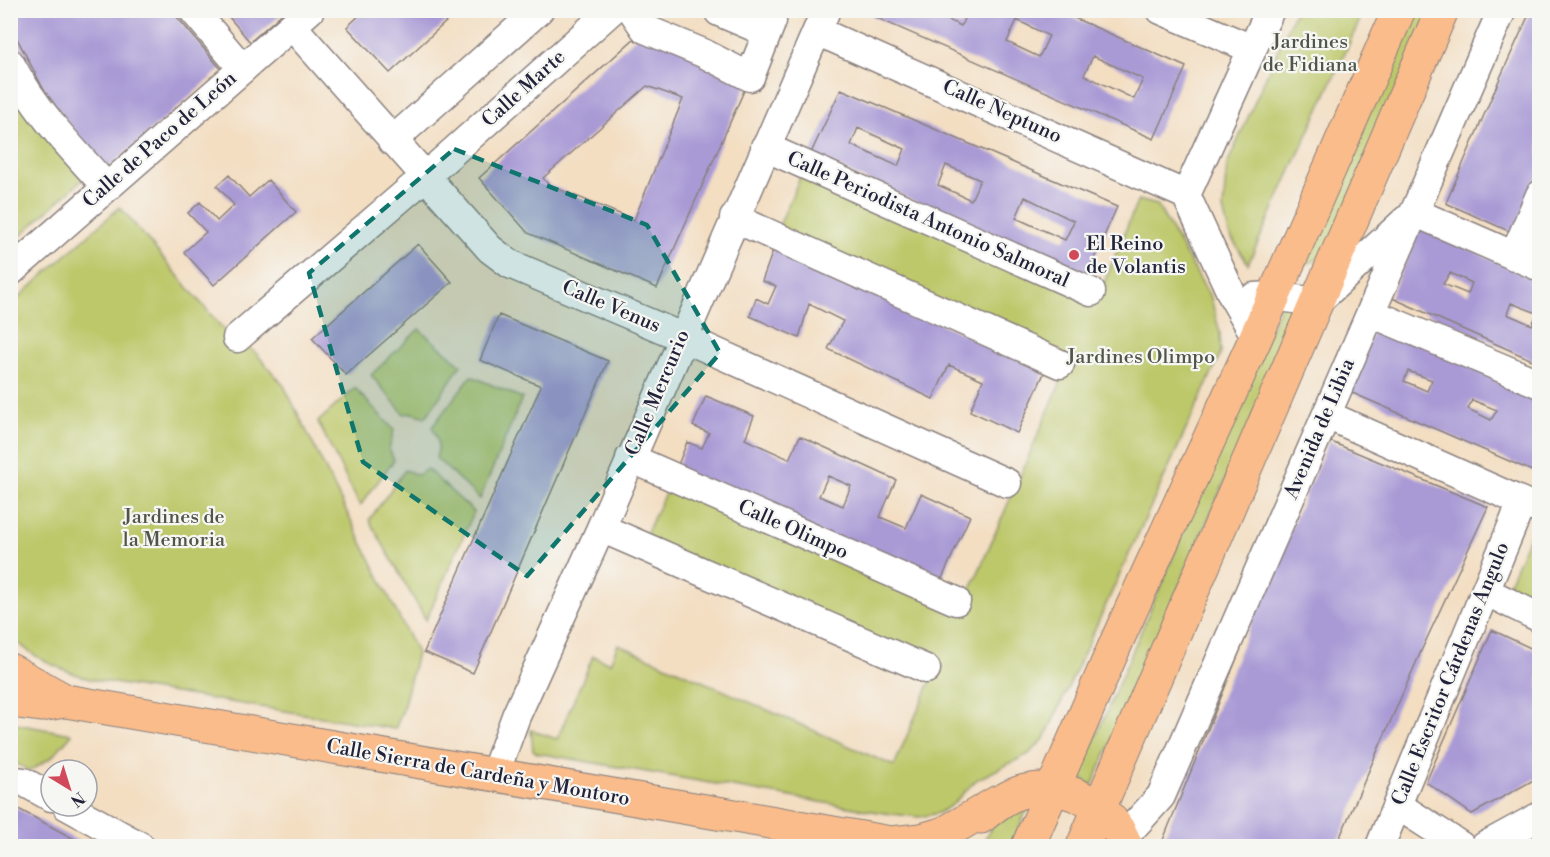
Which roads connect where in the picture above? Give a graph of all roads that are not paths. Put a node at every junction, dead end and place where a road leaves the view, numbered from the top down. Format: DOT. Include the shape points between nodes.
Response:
graph roads {
  1 [pos="193,10"];
  2 [pos="539,10"];
  3 [pos="612,10"];
  4 [pos="632,10"];
  5 [pos="720,10"];
  6 [pos="1161,10"];
  7 [pos="1270,10"];
  8 [pos="1399,10"];
  9 [pos="1442,10"];
  10 [pos="1502,10"];
  11 [pos="301,18"];
  12 [pos="821,21"];
  13 [pos="1252,49"];
  14 [pos="10,63"];
  15 [pos="242,68"];
  16 [pos="392,141"];
  17 [pos="765,147"];
  18 [pos="436,167"];
  19 [pos="106,186"];
  20 [pos="413,187"];
  21 [pos="1186,195"];
  22 [pos="1539,195"];
  23 [pos="1414,212"];
  24 [pos="734,218"];
  25 [pos="1527,261"];
  26 [pos="10,272"];
  27 [pos="1091,292"];
  28 [pos="1272,296"];
  29 [pos="1233,297"];
  30 [pos="1317,302"];
  31 [pos="1371,313"];
  32 [pos="1256,337"];
  33 [pos="237,338"];
  34 [pos="682,338"];
  35 [pos="1060,364"];
  36 [pos="1539,384"];
  37 [pos="1327,415"];
  38 [pos="630,459"];
  39 [pos="1007,483"];
  40 [pos="1531,506"];
  41 [pos="600,528"];
  42 [pos="1485,591"];
  43 [pos="956,601"];
  44 [pos="1539,618"];
  45 [pos="926,669"];
  46 [pos="10,670"];
  47 [pos="10,701"];
  48 [pos="66,701"];
  49 [pos="494,776"];
  50 [pos="10,780"];
  51 [pos="1052,789"];
  52 [pos="39,790"];
  53 [pos="998,802"];
  54 [pos="1398,805"];
  55 [pos="1099,808"];
  56 [pos="1539,816"];
  57 [pos="89,818"];
  58 [pos="1124,842"];
  59 [pos="893,845"];
  60 [pos="140,846"];
  61 [pos="965,846"];
  62 [pos="1028,846"];
  63 [pos="1083,846"];
  64 [pos="1380,846"];
  65 [pos="1461,846"];
  66 [pos="1485,846"];
  1 -- 15 [label="street"];
  2 -- 16 [label="street"];
  3 -- 18 [label="street, Calle Marte"];
  4 -- 5 [label="street" via="645,29 750,77 772,21 754,27"];
  6 -- 13 [label="street"];
  7 -- 13 [label="street"];
  8 -- 28 [label="main road"];
  9 -- 30 [label="main road"];
  10 -- 23 [label="street, Avenida de Libia"];
  11 -- 15 [label="street, Calle de Paco de León"];
  11 -- 16 [label="street, Calle Venus"];
  12 -- 17 [label="street, Calle Mercurio"];
  12 -- 21 [label="street, Calle Neptuno"];
  13 -- 21 [label="street"];
  14 -- 19 [label="street" via="57,131"];
  15 -- 19 [label="street, Calle de Paco de León"];
  16 -- 34 [label="street, Calle Venus" via="490,249 510,264"];
  17 -- 24 [label="street, Calle Mercurio"];
  17 -- 27 [label="street, Calle Periodista Antonio Salmoral"];
  19 -- 26 [label="street, Calle de Paco de León"];
  20 -- 33 [label="street"];
  21 -- 29 [label="street"];
  22 -- 25 [label="street"];
  23 -- 25 [label="street"];
  23 -- 30 [label="street"];
  23 -- 31 [label="street, Avenida de Libia"];
  24 -- 34 [label="street, Calle Mercurio"];
  24 -- 35 [label="street"];
  28 -- 29 [label="street"];
  28 -- 30 [label="street"];
  28 -- 32 [label="main road"];
  29 -- 32 [label="street"];
  30 -- 55 [label="main road"];
  31 -- 36 [label="street"];
  31 -- 37 [label="street, Avenida de Libia"];
  32 -- 51 [label="main road"];
  34 -- 38 [label="street, Calle Mercurio"];
  34 -- 39 [label="street, Calle Venus"];
  37 -- 40 [label="street"];
  37 -- 58 [label="street, Avenida de Libia" via="1161,796"];
  38 -- 41 [label="street, Calle Mercurio"];
  38 -- 43 [label="street, Calle Olimpo"];
  40 -- 42 [label="street, Calle Escritor Cárdenas Angulo"];
  41 -- 45 [label="street"];
  41 -- 49 [label="street, Calle Mercurio" via="516,716"];
  42 -- 44 [label="street"];
  42 -- 54 [label="street, Calle Escritor Cárdenas Angulo"];
  46 -- 48 [label="main road, Calle Sierra de Cardeña y Montoro"];
  47 -- 48 [label="main road, Calle Sierra de Cardeña y Montoro" via="41,705"];
  48 -- 49 [label="main road, Calle Sierra de Cardeña y Montoro"];
  49 -- 59 [label="main road, Calle Sierra de Cardeña y Montoro"];
  50 -- 52 [label="street"];
  51 -- 53 [label="main road" via="1024,791"];
  51 -- 55 [label="main road" via="1077,794"];
  51 -- 62 [label="main road"];
  53 -- 59 [label="main road, Calle Sierra de Cardeña y Montoro" via="945,833"];
  53 -- 61 [label="main road" via="980,818"];
  54 -- 64 [label="street, Calle Escritor Cárdenas Angulo"];
  54 -- 65 [label="street"];
  55 -- 58 [label="main road" via="1116,825"];
  55 -- 63 [label="main road"];
  56 -- 66 [label="street"];
  57 -- 60 [label="street"];
}
